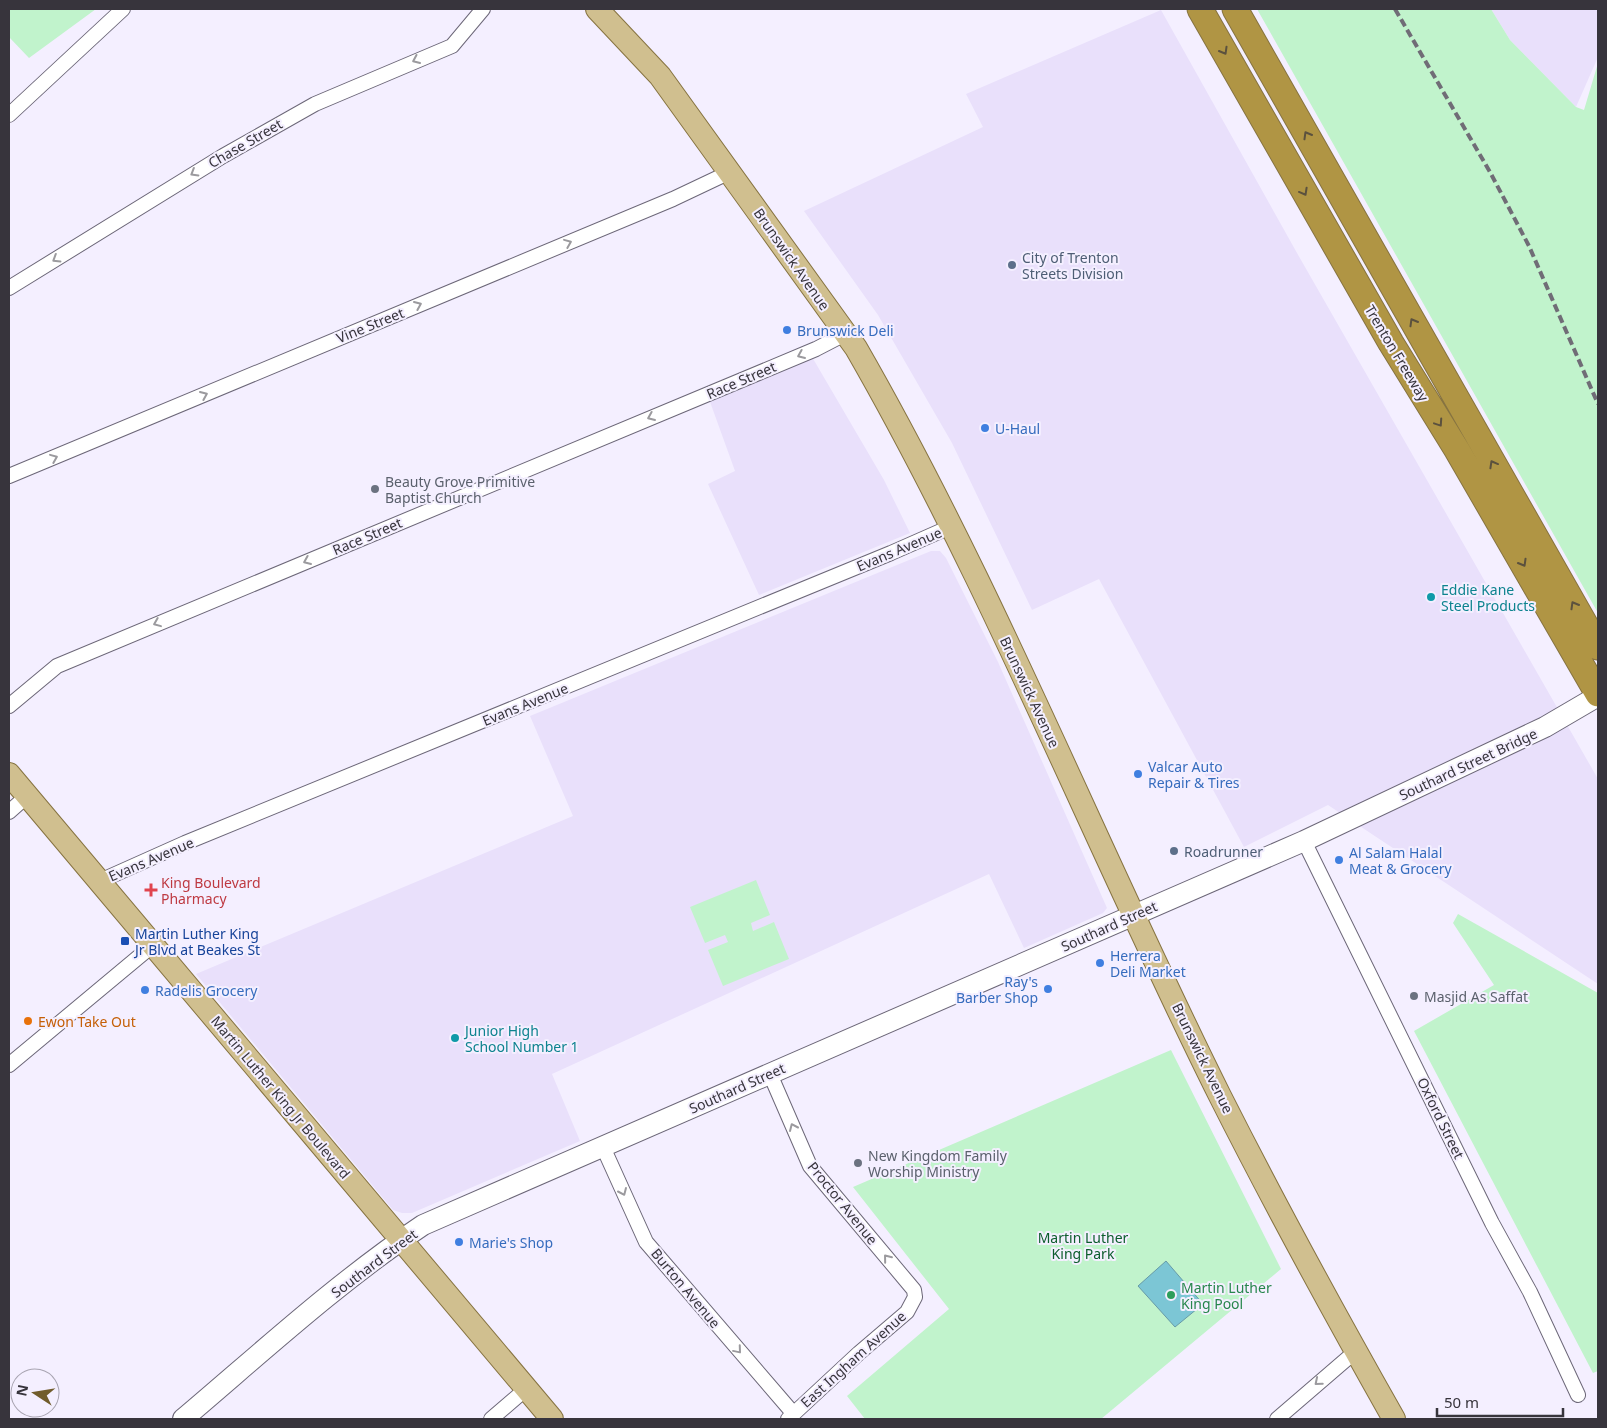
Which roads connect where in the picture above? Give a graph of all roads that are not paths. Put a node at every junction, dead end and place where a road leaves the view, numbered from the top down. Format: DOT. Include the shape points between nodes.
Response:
graph roads {
  1 [pos="123,9"];
  2 [pos="483,9"];
  3 [pos="597,9"];
  4 [pos="1200,9"];
  5 [pos="1235,9"];
  6 [pos="9,115"];
  7 [pos="730,172"];
  8 [pos="9,288"];
  9 [pos="845,334"];
  10 [pos="9,476"];
  11 [pos="950,527"];
  12 [pos="1598,647"];
  13 [pos="1598,695"];
  14 [pos="9,706"];
  15 [pos="9,774"];
  16 [pos="27,796"];
  17 [pos="9,812"];
  18 [pos="1334,826"];
  19 [pos="1304,841"];
  20 [pos="100,881"];
  21 [pos="1134,914"];
  22 [pos="153,944"];
  23 [pos="9,1066"];
  24 [pos="770,1074"];
  25 [pos="603,1147"];
  26 [pos="401,1240"];
  27 [pos="915,1297"];
  28 [pos="1356,1351"];
  29 [pos="526,1389"];
  30 [pos="1578,1395"];
  31 [pos="791,1416"];
  32 [pos="183,1419"];
  33 [pos="491,1419"];
  34 [pos="552,1419"];
  35 [pos="1277,1419"];
  36 [pos="1394,1419"];
  1 -- 6 [label="street"];
  2 -- 8 [label="street, Chase Street, one-way" via="452,46 315,104 206,166"];
  3 -- 7 [label="main road, Brunswick Avenue" via="660,76"];
  4 -- 13 [label="highway, Trenton Freeway, one-way" via="1390,343 1457,450"];
  12 -- 5 [label="highway, Trenton Freeway, one-way"];
  7 -- 9 [label="main road, Brunswick Avenue"];
  10 -- 7 [label="street, Vine Street, one-way" via="673,199"];
  9 -- 11 [label="main road, Brunswick Avenue" via="876,383"];
  9 -- 14 [label="street, Race Street, one-way" via="816,349 57,666"];
  11 -- 20 [label="street, Evans Avenue"];
  11 -- 21 [label="main road, Brunswick Avenue"];
  13 -- 18 [label="main road, Southard Street Bridge" via="1545,727"];
  15 -- 16 [label="main road, Martin Luther King Jr Boulevard"];
  16 -- 17 [label="street"];
  16 -- 20 [label="main road, Martin Luther King Jr Boulevard"];
  18 -- 19 [label="main road, Southard Street"];
  19 -- 21 [label="main road, Southard Street"];
  19 -- 30 [label="street, Oxford Street" via="1492,1223 1530,1292"];
  20 -- 22 [label="main road, Martin Luther King Jr Boulevard"];
  21 -- 24 [label="main road, Southard Street"];
  21 -- 28 [label="main road, Brunswick Avenue" via="1220,1096"];
  22 -- 23 [label="street"];
  22 -- 26 [label="main road, Martin Luther King Jr Boulevard"];
  24 -- 25 [label="main road, Southard Street"];
  27 -- 24 [label="street, Proctor Avenue, one-way" via="914,1290 810,1166"];
  25 -- 26 [label="main road, Southard Street" via="423,1225"];
  25 -- 31 [label="street, Burton Avenue, one-way" via="646,1242"];
  26 -- 29 [label="main road, Martin Luther King Jr Boulevard"];
  26 -- 32 [label="main road, Southard Street" via="287,1330"];
  27 -- 31 [label="street, East Ingham Avenue" via="907,1312"];
  28 -- 35 [label="street, one-way"];
  28 -- 36 [label="main road, Brunswick Avenue"];
  29 -- 33 [label="street"];
  29 -- 34 [label="main road, Martin Luther King Jr Boulevard"];
}
